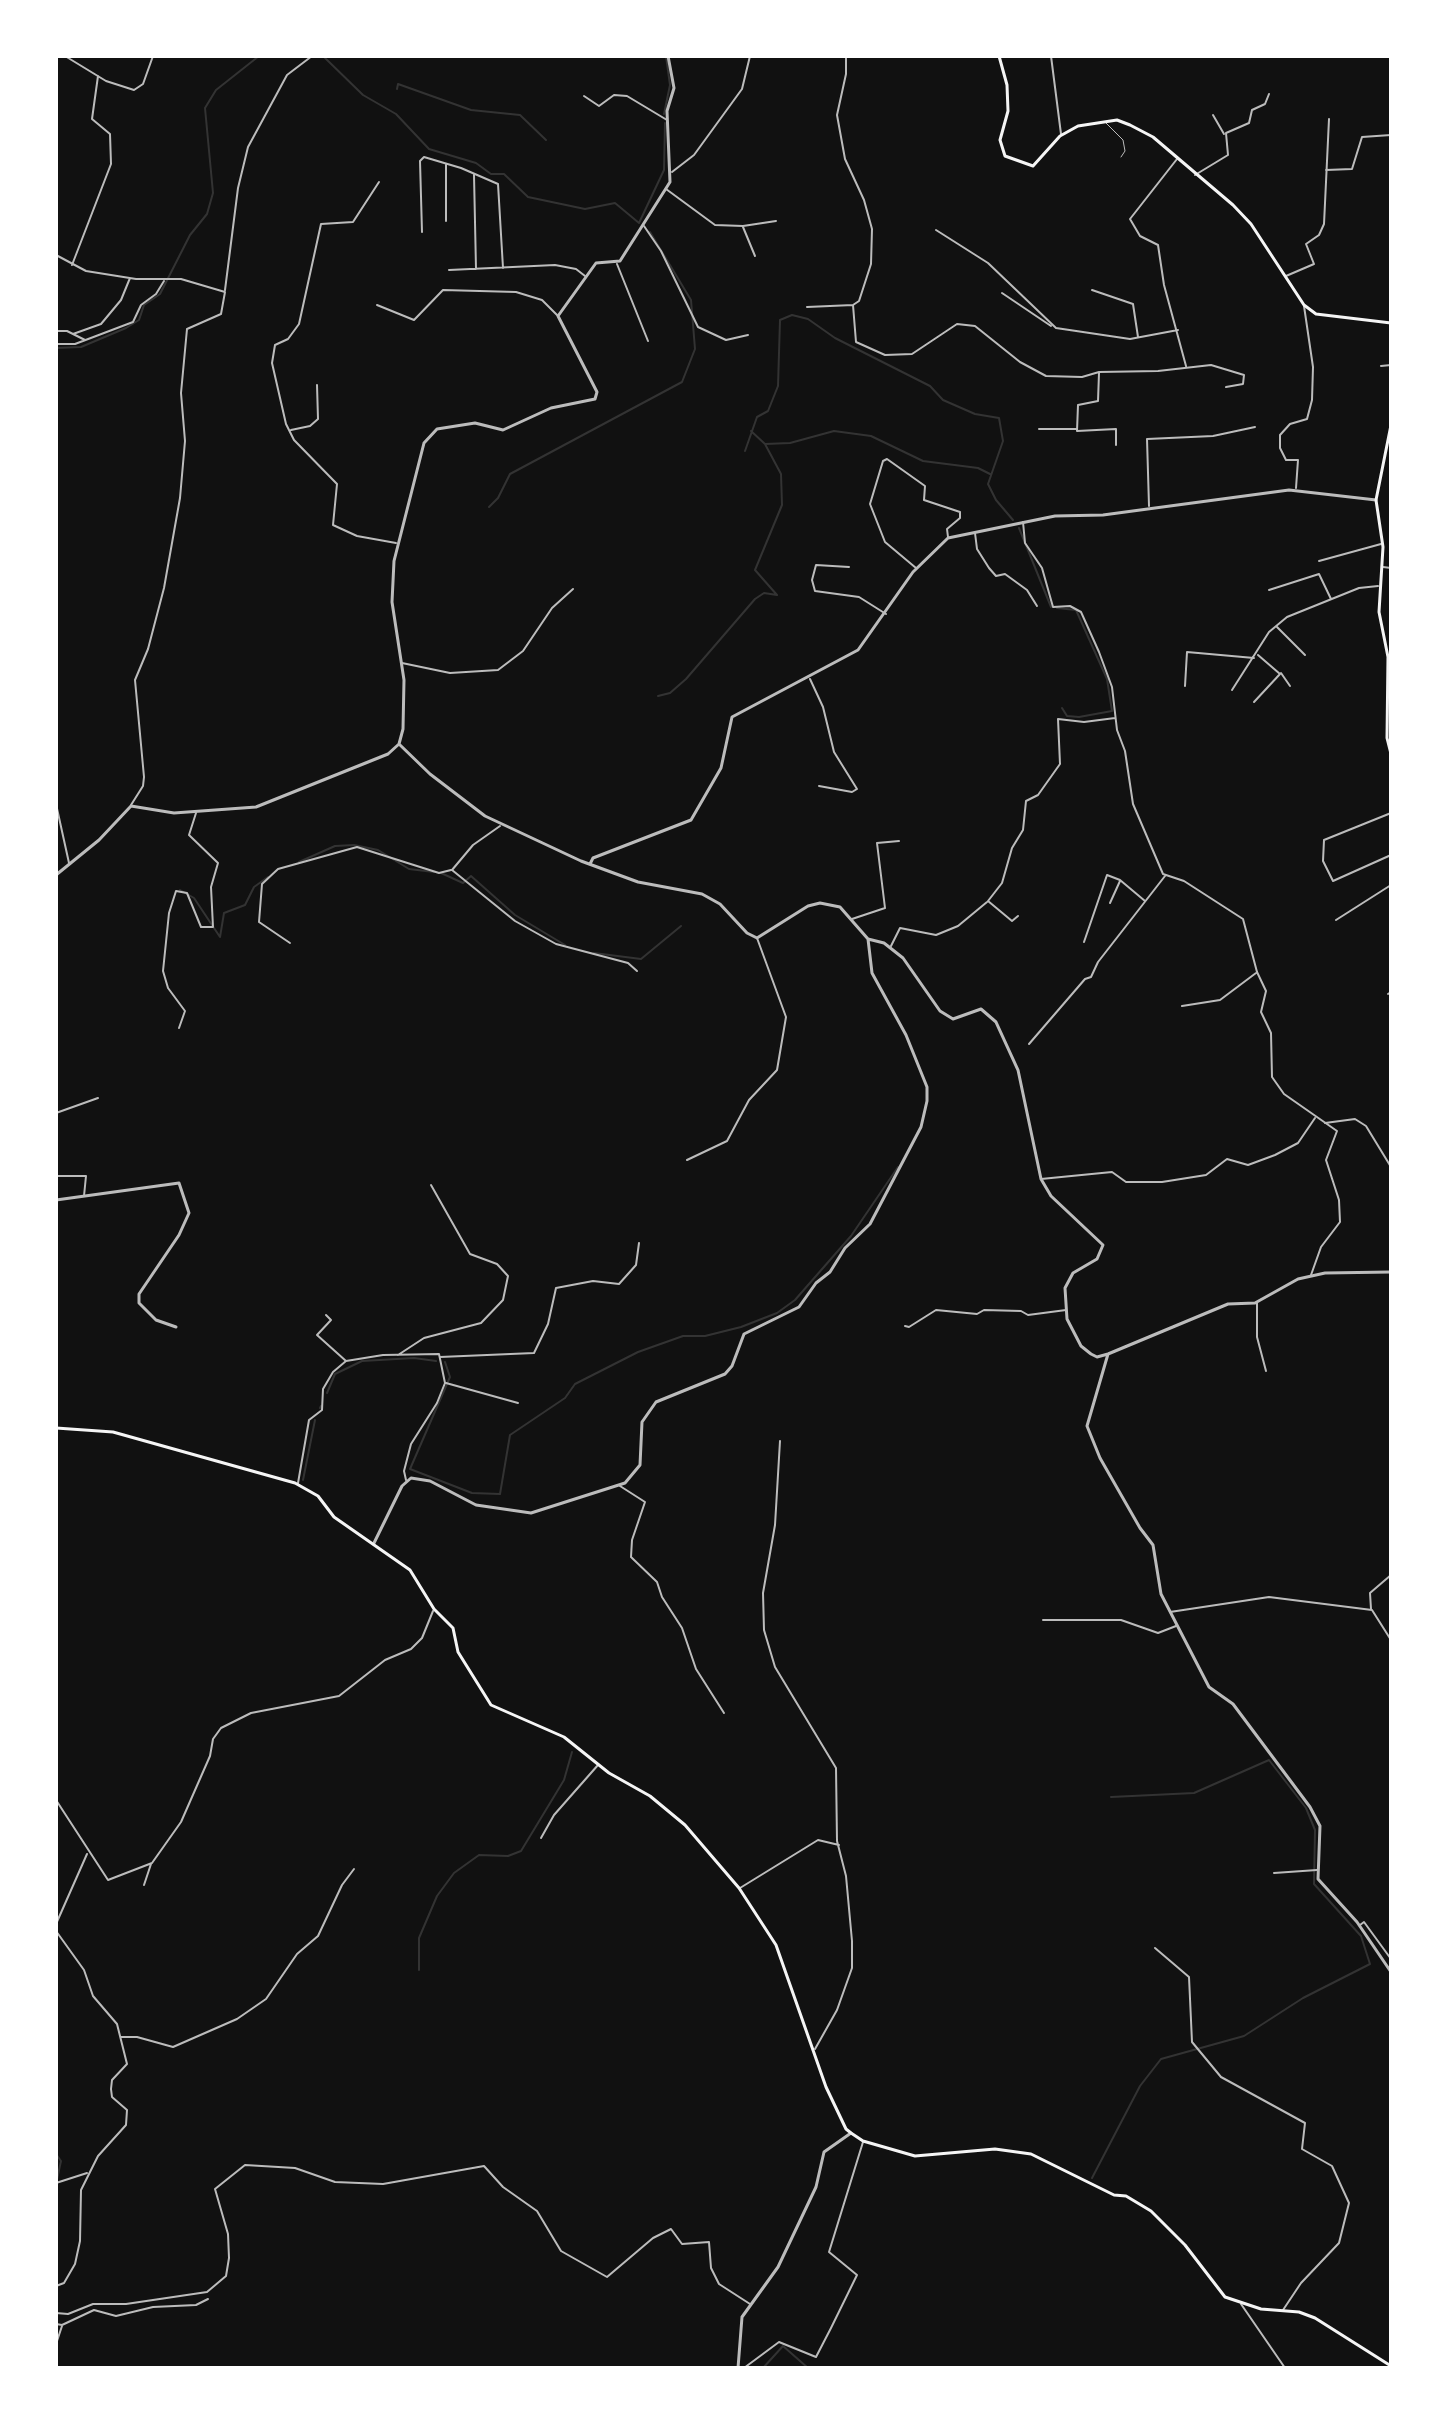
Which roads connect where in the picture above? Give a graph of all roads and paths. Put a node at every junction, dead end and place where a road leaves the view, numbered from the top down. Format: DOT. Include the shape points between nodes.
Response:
graph roads {
  1 [pos="65,56"];
  2 [pos="153,56"];
  3 [pos="312,56"];
  4 [pos="668,56"];
  5 [pos="750,56"];
  6 [pos="846,56"];
  7 [pos="999,56"];
  8 [pos="1051,56"];
  9 [pos="98,76"];
  10 [pos="1269,94"];
  11 [pos="584,96"];
  12 [pos="1213,115"];
  13 [pos="1329,119"];
  14 [pos="668,120"];
  15 [pos="1105,121"];
  16 [pos="1062,135"];
  17 [pos="1225,135"];
  18 [pos="1391,135"];
  19 [pos="1121,157"];
  20 [pos="1177,158"];
  21 [pos="446,163"];
  22 [pos="1326,170"];
  23 [pos="672,172"];
  24 [pos="473,174"];
  25 [pos="1195,175"];
  26 [pos="379,182"];
  27 [pos="666,189"];
  28 [pos="446,221"];
  29 [pos="776,221"];
  30 [pos="643,225"];
  31 [pos="743,226"];
  32 [pos="936,230"];
  33 [pos="422,232"];
  34 [pos="56,255"];
  35 [pos="755,256"];
  36 [pos="617,264"];
  37 [pos="72,266"];
  38 [pos="503,268"];
  39 [pos="476,269"];
  40 [pos="449,270"];
  41 [pos="587,276"];
  42 [pos="1284,276"];
  43 [pos="130,278"];
  44 [pos="167,279"];
  45 [pos="1092,290"];
  46 [pos="225,292"];
  47 [pos="1002,293"];
  48 [pos="377,305"];
  49 [pos="853,305"];
  50 [pos="1304,305"];
  51 [pos="807,307"];
  52 [pos="558,316"];
  53 [pos="1391,323"];
  54 [pos="1056,328"];
  55 [pos="1178,330"];
  56 [pos="56,331"];
  57 [pos="73,334"];
  58 [pos="748,335"];
  59 [pos="1138,338"];
  60 [pos="86,340"];
  61 [pos="648,341"];
  62 [pos="56,344"];
  63 [pos="1391,365"];
  64 [pos="1381,366"];
  65 [pos="1186,368"];
  66 [pos="1099,372"];
  67 [pos="317,385"];
  68 [pos="1226,387"];
  69 [pos="1391,425"];
  70 [pos="1255,427"];
  71 [pos="1039,429"];
  72 [pos="1077,429"];
  73 [pos="290,430"];
  74 [pos="1116,445"];
  75 [pos="1295,490"];
  76 [pos="1376,500"];
  77 [pos="1149,507"];
  78 [pos="1023,522"];
  79 [pos="974,532"];
  80 [pos="948,538"];
  81 [pos="397,543"];
  82 [pos="1382,544"];
  83 [pos="1319,561"];
  84 [pos="849,567"];
  85 [pos="1382,567"];
  86 [pos="1391,568"];
  87 [pos="916,569"];
  88 [pos="1379,586"];
  89 [pos="573,589"];
  90 [pos="1269,590"];
  91 [pos="1332,600"];
  92 [pos="1037,606"];
  93 [pos="886,614"];
  94 [pos="1276,626"];
  95 [pos="1305,655"];
  96 [pos="1256,656"];
  97 [pos="401,662"];
  98 [pos="1280,672"];
  99 [pos="810,679"];
  100 [pos="1185,686"];
  101 [pos="1290,686"];
  102 [pos="1232,690"];
  103 [pos="1254,702"];
  104 [pos="1116,718"];
  105 [pos="399,744"];
  106 [pos="1391,754"];
  107 [pos="819,786"];
  108 [pos="56,804"];
  109 [pos="131,806"];
  110 [pos="196,813"];
  111 [pos="1391,813"];
  112 [pos="501,825"];
  113 [pos="899,841"];
  114 [pos="1391,855"];
  115 [pos="69,864"];
  116 [pos="590,864"];
  117 [pos="452,870"];
  118 [pos="56,875"];
  119 [pos="1165,875"];
  120 [pos="1120,880"];
  121 [pos="1391,885"];
  122 [pos="988,901"];
  123 [pos="1146,901"];
  124 [pos="1110,903"];
  125 [pos="1018,916"];
  126 [pos="852,919"];
  127 [pos="1336,920"];
  128 [pos="757,938"];
  129 [pos="868,939"];
  130 [pos="1084,942"];
  131 [pos="290,943"];
  132 [pos="891,947"];
  133 [pos="637,971"];
  134 [pos="1257,972"];
  135 [pos="1182,1006"];
  136 [pos="179,1028"];
  137 [pos="1029,1044"];
  138 [pos="98,1098"];
  139 [pos="56,1113"];
  140 [pos="1315,1117"];
  141 [pos="1324,1123"];
  142 [pos="687,1160"];
  143 [pos="1391,1167"];
  144 [pos="56,1176"];
  145 [pos="1041,1179"];
  146 [pos="431,1185"];
  147 [pos="84,1197"];
  148 [pos="56,1200"];
  149 [pos="639,1243"];
  150 [pos="1391,1272"];
  151 [pos="1310,1276"];
  152 [pos="1257,1302"];
  153 [pos="1067,1310"];
  154 [pos="326,1315"];
  155 [pos="905,1326"];
  156 [pos="176,1327"];
  157 [pos="1108,1354"];
  158 [pos="398,1355"];
  159 [pos="440,1357"];
  160 [pos="346,1361"];
  161 [pos="1266,1371"];
  162 [pos="445,1383"];
  163 [pos="518,1403"];
  164 [pos="56,1428"];
  165 [pos="780,1441"];
  166 [pos="406,1480"];
  167 [pos="297,1484"];
  168 [pos="619,1485"];
  169 [pos="374,1543"];
  170 [pos="1391,1575"];
  171 [pos="434,1609"];
  172 [pos="1372,1610"];
  173 [pos="1169,1612"];
  174 [pos="1043,1620"];
  175 [pos="1177,1626"];
  176 [pos="1391,1640"];
  177 [pos="724,1713"];
  178 [pos="599,1764"];
  179 [pos="56,1800"];
  180 [pos="541,1838"];
  181 [pos="839,1845"];
  182 [pos="87,1853"];
  183 [pos="152,1863"];
  184 [pos="354,1869"];
  185 [pos="1318,1870"];
  186 [pos="1274,1873"];
  187 [pos="144,1885"];
  188 [pos="739,1888"];
  189 [pos="56,1924"];
  190 [pos="1358,1925"];
  191 [pos="56,1931"];
  192 [pos="1155,1948"];
  193 [pos="1391,1959"];
  194 [pos="1391,1972"];
  195 [pos="120,2037"];
  196 [pos="813,2051"];
  197 [pos="851,2133"];
  198 [pos="863,2141"];
  199 [pos="88,2173"];
  200 [pos="56,2183"];
  201 [pos="56,2286"];
  202 [pos="208,2299"];
  203 [pos="1240,2303"];
  204 [pos="751,2304"];
  205 [pos="1283,2310"];
  206 [pos="56,2313"];
  207 [pos="56,2324"];
  208 [pos="62,2325"];
  209 [pos="56,2344"];
  210 [pos="1391,2366"];
  211 [pos="738,2368"];
  212 [pos="744,2368"];
  213 [pos="1285,2368"];
  1 -- 9 [label="street"];
  2 -- 9 [label="street" via="143,84 134,90"];
  3 -- 46 [label="street" via="287,75 248,147"];
  4 -- 14 [label="street" via="674,88"];
  5 -- 23 [label="street" via="742,89 694,155"];
  6 -- 49 [label="street" via="837,115 845,159 872,229 871,264"];
  7 -- 16 [label="main road" via="1007,85 1008,111 1000,140 1005,156 1033,166"];
  8 -- 16 [label="street"];
  9 -- 37 [label="street" via="92,119 110,134 111,164"];
  10 -- 17 [label="street" via="1265,104 1252,110 1249,123"];
  11 -- 14 [label="street" via="599,106 614,95 627,96"];
  12 -- 17 [label="street"];
  13 -- 22 [label="street"];
  14 -- 23 [label="street"];
  15 -- 16 [label="main road"];
  15 -- 19 [label="lane" via="1123,140"];
  15 -- 20 [label="main road" via="1130,125"];
  17 -- 25 [label="street" via="1228,155"];
  18 -- 22 [label="street" via="1362,137 1352,169"];
  20 -- 25 [label="main road"];
  20 -- 55 [label="street" via="1130,219 1140,236 1158,245"];
  21 -- 24 [label="street"];
  21 -- 28 [label="street"];
  21 -- 33 [label="street" via="420,159"];
  22 -- 42 [label="street" via="1323,229 1306,244 1314,264"];
  23 -- 27 [label="street"];
  24 -- 38 [label="street" via="500,187"];
  24 -- 39 [label="street"];
  25 -- 42 [label="main road" via="1251,224"];
  26 -- 73 [label="street" via="353,222 321,224 299,324 272,350"];
  27 -- 30 [label="street"];
  27 -- 31 [label="street" via="709,222"];
  29 -- 31 [label="street"];
  30 -- 36 [label="street"];
  30 -- 58 [label="street" via="698,327 726,340"];
  31 -- 35 [label="street"];
  32 -- 54 [label="street" via="988,263"];
  34 -- 37 [label="street"];
  36 -- 41 [label="street" via="596,263"];
  36 -- 61 [label="street"];
  37 -- 43 [label="street"];
  38 -- 39 [label="street"];
  38 -- 41 [label="street" via="566,266"];
  39 -- 40 [label="street"];
  41 -- 52 [label="street"];
  42 -- 50 [label="main road"];
  43 -- 44 [label="street"];
  43 -- 57 [label="street" via="121,300 101,324"];
  44 -- 46 [label="street"];
  44 -- 60 [label="street" via="141,305 133,322"];
  45 -- 59 [label="street" via="1133,304"];
  46 -- 109 [label="street" via="221,314 187,329 180,498 164,588 135,680 144,777"];
  47 -- 54 [label="street"];
  48 -- 52 [label="street" via="414,320 443,290 516,292 542,300"];
  49 -- 51 [label="street"];
  49 -- 66 [label="street" via="856,342 874,352 912,354 957,324 975,326 1046,376"];
  50 -- 53 [label="main road" via="1326,317"];
  50 -- 75 [label="street" via="1312,400 1307,419 1290,424 1280,435 1286,460 1298,460"];
  52 -- 81 [label="street" via="597,392 595,399 551,408 503,430 475,423 437,429 424,443"];
  54 -- 59 [label="street"];
  55 -- 59 [label="street"];
  55 -- 65 [label="street"];
  56 -- 57 [label="street"];
  57 -- 60 [label="street"];
  60 -- 62 [label="street"];
  63 -- 64 [label="street"];
  65 -- 66 [label="street"];
  65 -- 68 [label="street" via="1211,365 1244,375 1243,384"];
  66 -- 72 [label="street" via="1098,401 1078,405"];
  67 -- 73 [label="street" via="318,419"];
  69 -- 76 [label="main road"];
  70 -- 77 [label="street" via="1213,436 1147,439"];
  71 -- 72 [label="street"];
  72 -- 74 [label="street" via="1116,429"];
  73 -- 81 [label="street" via="337,484 333,525 357,536"];
  75 -- 76 [label="street"];
  75 -- 77 [label="street"];
  76 -- 82 [label="main road"];
  77 -- 78 [label="street"];
  78 -- 79 [label="street"];
  78 -- 104 [label="street" via="1025,543 1042,568 1053,607 1081,612 1112,687"];
  79 -- 80 [label="street"];
  79 -- 92 [label="street" via="989,568 1027,590"];
  80 -- 87 [label="street"];
  80 -- 87 [label="street" via="947,529 960,512 924,500 925,486 883,461 870,504 885,542"];
  81 -- 97 [label="street" via="392,602"];
  82 -- 83 [label="street"];
  82 -- 85 [label="main road"];
  84 -- 93 [label="street" via="816,565 815,591 859,597"];
  85 -- 86 [label="street"];
  85 -- 88 [label="main road"];
  87 -- 93 [label="street"];
  88 -- 91 [label="street"];
  88 -- 106 [label="main road"];
  89 -- 97 [label="street" via="552,608 523,651 498,670 450,673"];
  90 -- 91 [label="street" via="1319,574"];
  91 -- 94 [label="street" via="1299,610"];
  93 -- 99 [label="street" via="858,650"];
  94 -- 95 [label="street"];
  94 -- 96 [label="street"];
  96 -- 98 [label="street"];
  96 -- 100 [label="street" via="1187,652"];
  96 -- 102 [label="street"];
  97 -- 105 [label="street"];
  98 -- 101 [label="street"];
  98 -- 103 [label="street"];
  99 -- 107 [label="street" via="834,752 857,789"];
  99 -- 116 [label="street" via="732,717 721,768 699,811 684,826 593,858"];
  104 -- 119 [label="street" via="1133,804"];
  104 -- 122 [label="street" via="1058,719 1060,764 1038,795 1026,801 1023,830"];
  105 -- 110 [label="street" via="388,754 256,807"];
  105 -- 112 [label="street" via="465,803"];
  108 -- 115 [label="street"];
  109 -- 110 [label="street"];
  109 -- 115 [label="street"];
  110 -- 136 [label="street" via="189,835 218,863 211,887 213,927 201,927 187,893 176,891 163,971 185,1011"];
  111 -- 114 [label="street" via="1324,840 1323,861 1333,881"];
  112 -- 116 [label="street"];
  112 -- 117 [label="street" via="473,845"];
  113 -- 126 [label="street" via="877,843 885,908"];
  115 -- 118 [label="street"];
  116 -- 128 [label="street" via="638,882 702,894"];
  117 -- 131 [label="street" via="439,873 357,847 278,869 262,884 259,922"];
  117 -- 133 [label="street" via="515,921 556,944 628,963"];
  119 -- 123 [label="street"];
  119 -- 134 [label="street" via="1184,881 1243,919"];
  120 -- 123 [label="street"];
  120 -- 124 [label="street"];
  120 -- 130 [label="street" via="1104,878"];
  121 -- 127 [label="street"];
  122 -- 125 [label="street" via="1012,921"];
  122 -- 132 [label="street" via="958,926 936,935 900,928"];
  123 -- 137 [label="street" via="1091,977"];
  126 -- 128 [label="street" via="840,907 815,904"];
  126 -- 129 [label="street"];
  128 -- 142 [label="street" via="786,1017 777,1070 749,1100 727,1141"];
  129 -- 132 [label="street"];
  129 -- 168 [label="street" via="872,973 927,1087 921,1127 870,1224 803,1303 744,1334 725,1374 656,1402 641,1427 640,1465"];
  132 -- 145 [label="street" via="940,1011 953,1019 981,1009 996,1022 1018,1070"];
  134 -- 135 [label="street" via="1220,1000"];
  134 -- 140 [label="street" via="1266,991 1261,1012 1271,1033 1272,1077 1284,1094"];
  138 -- 139 [label="street"];
  140 -- 141 [label="street"];
  140 -- 145 [label="street" via="1298,1143 1248,1165 1227,1159 1206,1175 1162,1182 1126,1182 1112,1172"];
  141 -- 143 [label="street" via="1355,1119 1366,1126"];
  141 -- 151 [label="street" via="1337,1131 1326,1160 1340,1222 1321,1247"];
  144 -- 147 [label="street" via="86,1176"];
  145 -- 153 [label="street" via="1051,1196 1103,1245 1097,1259 1073,1273 1065,1288"];
  146 -- 158 [label="street" via="470,1254 497,1264 508,1276 503,1300 481,1323 424,1338"];
  147 -- 148 [label="street"];
  147 -- 156 [label="street" via="179,1183 189,1213 139,1294 139,1303 156,1320"];
  149 -- 159 [label="street" via="636,1265 619,1284 593,1281 556,1288 534,1353"];
  150 -- 151 [label="street"];
  151 -- 152 [label="street"];
  152 -- 157 [label="street" via="1228,1304"];
  152 -- 161 [label="street" via="1257,1337"];
  153 -- 155 [label="street" via="1028,1315 936,1310"];
  153 -- 157 [label="street" via="1081,1346 1097,1357"];
  154 -- 160 [label="street" via="331,1320 317,1335"];
  157 -- 173 [label="street" via="1087,1426 1100,1458 1153,1545"];
  158 -- 159 [label="street"];
  158 -- 160 [label="street"];
  159 -- 162 [label="street"];
  160 -- 167 [label="street" via="323,1389 322,1410 309,1420"];
  162 -- 163 [label="street"];
  162 -- 166 [label="street" via="411,1444"];
  164 -- 167 [label="main road" via="113,1432"];
  165 -- 181 [label="street" via="775,1525 763,1593 764,1630 775,1667 836,1768"];
  166 -- 168 [label="street" via="430,1481 476,1505 531,1513"];
  166 -- 169 [label="street"];
  167 -- 169 [label="main road"];
  168 -- 177 [label="street" via="645,1502 631,1557 657,1582 696,1669"];
  169 -- 171 [label="main road" via="410,1570"];
  170 -- 172 [label="street" via="1370,1593"];
  171 -- 178 [label="main road" via="453,1628 458,1652 491,1705 564,1737"];
  171 -- 183 [label="street" via="422,1638 411,1649 385,1660 339,1696 251,1713 221,1728 181,1822"];
  172 -- 173 [label="street" via="1269,1597"];
  172 -- 176 [label="street"];
  173 -- 175 [label="street"];
  174 -- 175 [label="street" via="1121,1620 1158,1633"];
  175 -- 185 [label="street" via="1209,1687 1233,1704 1310,1807 1320,1826"];
  178 -- 180 [label="street"];
  178 -- 188 [label="main road" via="675,1815"];
  179 -- 182 [label="street"];
  181 -- 188 [label="street" via="818,1840"];
  181 -- 196 [label="street" via="852,1968 837,2010"];
  182 -- 183 [label="street" via="108,1880"];
  182 -- 189 [label="street"];
  183 -- 187 [label="street"];
  184 -- 195 [label="street" via="318,1936 297,1954 266,1999 237,2019 173,2047"];
  185 -- 186 [label="street"];
  185 -- 190 [label="street" via="1325,1891"];
  188 -- 196 [label="main road" via="776,1945"];
  190 -- 193 [label="street" via="1364,1922"];
  190 -- 194 [label="street"];
  191 -- 195 [label="street" via="78,1958 93,1996 108,2010"];
  192 -- 205 [label="street" via="1189,1977 1192,2042 1221,2077 1305,2123 1302,2149 1332,2166 1349,2203 1339,2243"];
  195 -- 199 [label="street" via="127,2064 112,2080 111,2089 112,2097 127,2110 126,2125"];
  196 -- 197 [label="main road" via="835,2110"];
  197 -- 198 [label="main road"];
  197 -- 204 [label="street" via="824,2152 816,2187 785,2254"];
  198 -- 203 [label="main road" via="915,2156 995,2149 1031,2154 1151,2211 1225,2297"];
  198 -- 212 [label="street" via="829,2252 857,2275 826,2338 816,2357 779,2342"];
  199 -- 200 [label="street"];
  199 -- 201 [label="street" via="81,2190 75,2264 64,2283"];
  202 -- 208 [label="street" via="116,2316 94,2310"];
  203 -- 205 [label="main road"];
  203 -- 213 [label="street"];
  204 -- 206 [label="street" via="719,2284 711,2268 709,2242 682,2244 671,2229 607,2277 561,2251 537,2211 484,2166 383,2184 335,2182 295,2168 245,2165 215,2189 229,2258 226,2276 207,2292"];
  204 -- 211 [label="street" via="742,2317"];
  205 -- 210 [label="main road" via="1315,2318"];
  207 -- 208 [label="street"];
  208 -- 209 [label="street"];
}
